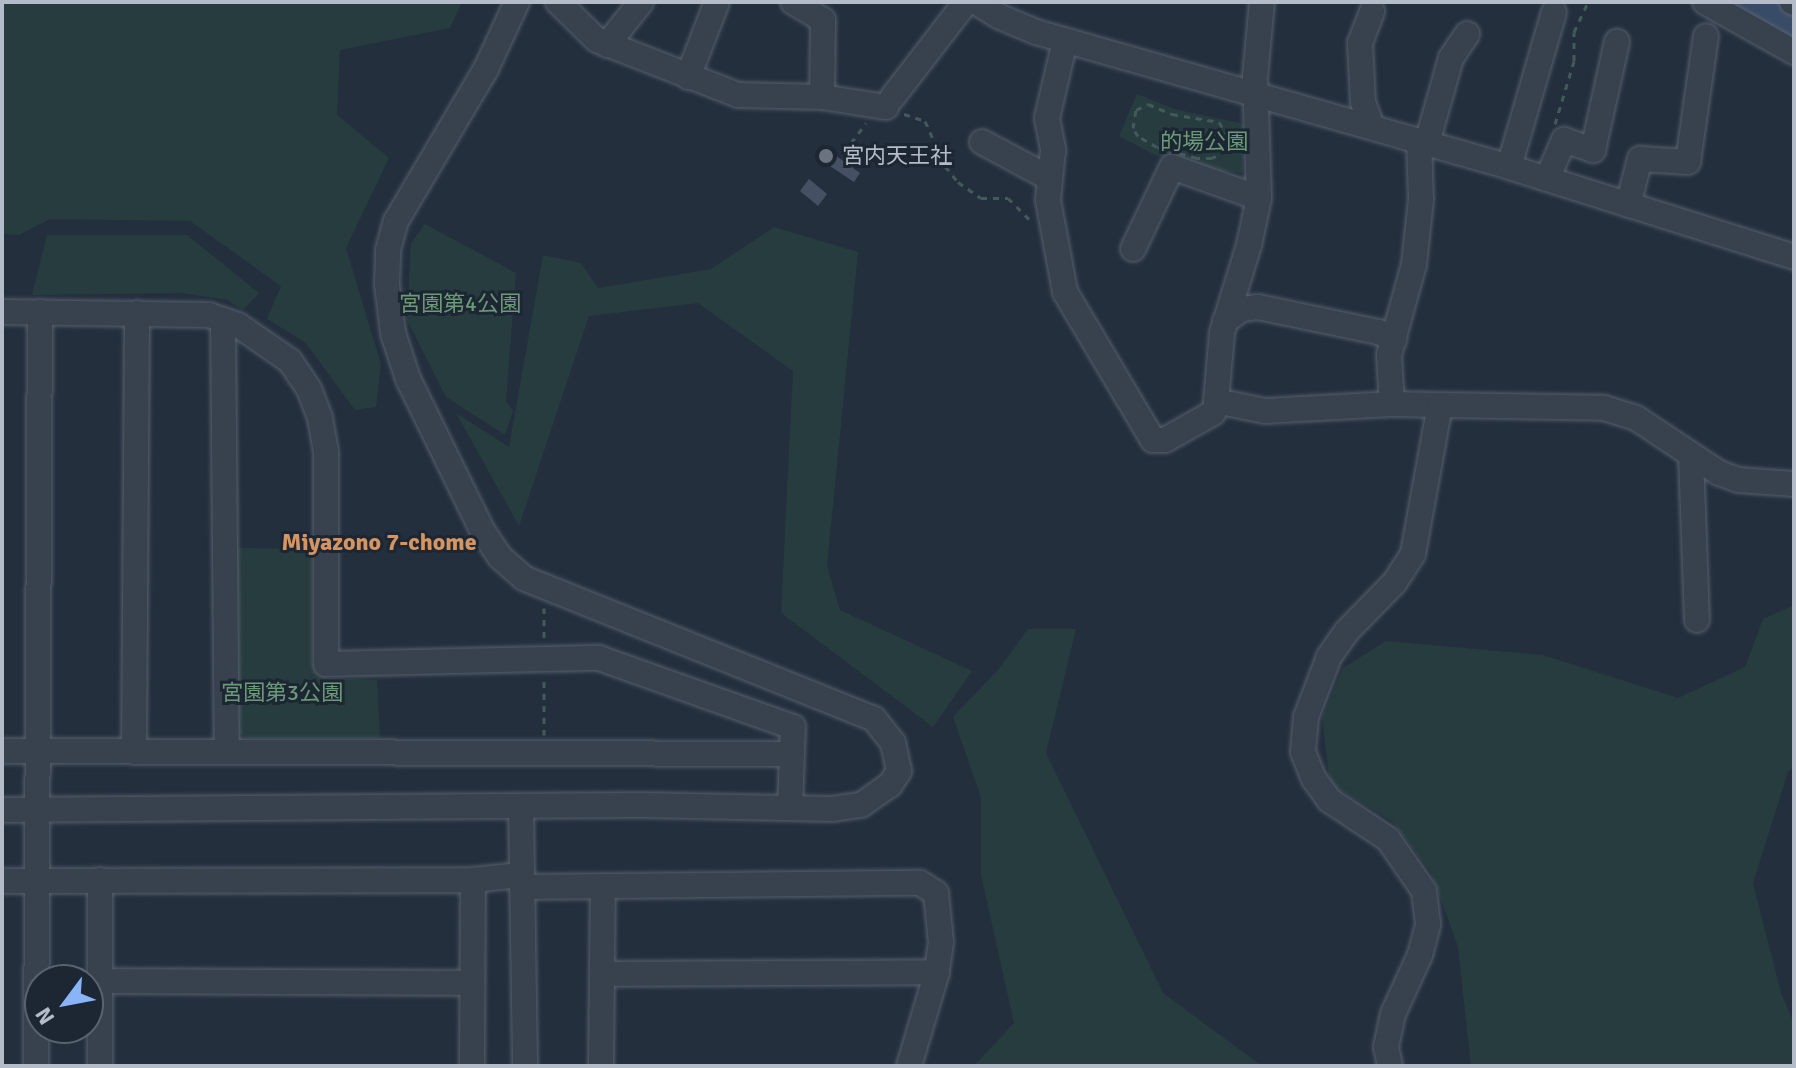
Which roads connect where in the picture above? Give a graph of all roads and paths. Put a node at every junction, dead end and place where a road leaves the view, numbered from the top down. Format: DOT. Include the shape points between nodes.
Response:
graph roads {
  1 [pos="517,2"];
  2 [pos="558,2"];
  3 [pos="641,2"];
  4 [pos="717,2"];
  5 [pos="793,2"];
  6 [pos="966,2"];
  7 [pos="976,2"];
  8 [pos="1262,2"];
  9 [pos="1588,2"];
  10 [pos="1705,2"];
  11 [pos="1372,11"];
  12 [pos="1554,12"];
  13 [pos="1467,34"];
  14 [pos="1706,36"];
  15 [pos="1065,41"];
  16 [pos="1617,42"];
  17 [pos="607,45"];
  18 [pos="1794,52"];
  19 [pos="688,77"];
  20 [pos="1257,93"];
  21 [pos="822,97"];
  22 [pos="889,102"];
  23 [pos="865,125"];
  24 [pos="1372,127"];
  25 [pos="982,142"];
  26 [pos="1423,142"];
  27 [pos="851,143"];
  28 [pos="1558,153"];
  29 [pos="1221,154"];
  30 [pos="1184,155"];
  31 [pos="1509,167"];
  32 [pos="1049,178"];
  33 [pos="1547,179"];
  34 [pos="1259,198"];
  35 [pos="1628,205"];
  36 [pos="1055,233"];
  37 [pos="1133,249"];
  38 [pos="1794,257"];
  39 [pos="2,312"];
  40 [pos="40,312"];
  41 [pos="137,313"];
  42 [pos="223,320"];
  43 [pos="1225,321"];
  44 [pos="1394,339"];
  45 [pos="1218,403"];
  46 [pos="1392,404"];
  47 [pos="1440,405"];
  48 [pos="1691,457"];
  49 [pos="1794,484"];
  50 [pos="544,595"];
  51 [pos="1697,620"];
  52 [pos="544,660"];
  53 [pos="2,751"];
  54 [pos="36,751"];
  55 [pos="134,752"];
  56 [pos="227,752"];
  57 [pos="792,754"];
  58 [pos="544,768"];
  59 [pos="790,807"];
  60 [pos="521,808"];
  61 [pos="2,810"];
  62 [pos="35,810"];
  63 [pos="100,880"];
  64 [pos="473,880"];
  65 [pos="2,881"];
  66 [pos="36,881"];
  67 [pos="516,881"];
  68 [pos="603,886"];
  69 [pos="100,964"];
  70 [pos="937,972"];
  71 [pos="602,974"];
  72 [pos="104,981"];
  73 [pos="472,983"];
  74 [pos="100,1044"];
  75 [pos="36,1066"];
  76 [pos="100,1066"];
  77 [pos="472,1066"];
  78 [pos="525,1066"];
  79 [pos="601,1066"];
  80 [pos="909,1066"];
  81 [pos="1390,1066"];
  1 -- 50 [label="street" via="486,69 396,221 386,269 393,333 408,379 483,532 500,557"];
  2 -- 17 [label="street"];
  3 -- 17 [label="street"];
  4 -- 19 [label="street"];
  5 -- 21 [label="street" via="823,20"];
  6 -- 22 [label="street"];
  7 -- 15 [label="street"];
  8 -- 20 [label="street"];
  9 -- 28 [label="path" via="1574,32 1574,61 1548,152"];
  10 -- 18 [label="street"];
  11 -- 24 [label="street" via="1360,43 1363,102"];
  12 -- 31 [label="street"];
  13 -- 26 [label="street" via="1451,58"];
  14 -- 35 [label="street" via="1688,162 1640,159"];
  15 -- 20 [label="street"];
  15 -- 32 [label="street" via="1047,118 1053,150"];
  16 -- 28 [label="street" via="1593,150 1564,140"];
  17 -- 19 [label="street"];
  19 -- 21 [label="street" via="738,95"];
  20 -- 24 [label="street"];
  20 -- 34 [label="street"];
  21 -- 22 [label="street"];
  22 -- 36 [label="path" via="925,121 958,182 981,198 1008,198 1040,233"];
  23 -- 27 [label="path"];
  24 -- 26 [label="street"];
  25 -- 32 [label="street"];
  26 -- 31 [label="street"];
  26 -- 44 [label="street" via="1414,264"];
  28 -- 33 [label="street"];
  29 -- 30 [label="path" via="1228,137 1219,122 1140,105 1132,120 1138,136"];
  31 -- 33 [label="street"];
  32 -- 36 [label="street"];
  33 -- 35 [label="street"];
  34 -- 37 [label="street" via="1172,167"];
  34 -- 43 [label="street"];
  35 -- 38 [label="street"];
  36 -- 45 [label="street" via="1065,292 1148,435 1165,440 1213,413"];
  39 -- 40 [label="street"];
  40 -- 41 [label="street"];
  40 -- 54 [label="street"];
  41 -- 42 [label="street"];
  41 -- 55 [label="street"];
  42 -- 52 [label="street" via="290,361 320,418 326,452 326,664"];
  42 -- 56 [label="street"];
  43 -- 44 [label="street" via="1242,309 1258,307"];
  43 -- 45 [label="street"];
  44 -- 46 [label="street" via="1389,355"];
  45 -- 46 [label="street" via="1265,411"];
  46 -- 47 [label="street"];
  47 -- 48 [label="street" via="1604,408 1636,418"];
  47 -- 81 [label="street" via="1413,554 1329,657 1306,717 1303,752 1329,800 1388,839 1424,891 1428,925 1393,1014 1386,1047"];
  48 -- 49 [label="street" via="1734,479"];
  48 -- 51 [label="street"];
  50 -- 52 [label="path"];
  50 -- 59 [label="street" via="825,698 874,719 888,732 899,771 878,797 861,805"];
  52 -- 57 [label="street" via="599,658 793,727"];
  52 -- 58 [label="path"];
  53 -- 54 [label="street"];
  54 -- 55 [label="street"];
  54 -- 62 [label="street"];
  55 -- 56 [label="street"];
  56 -- 58 [label="street"];
  57 -- 58 [label="street"];
  57 -- 59 [label="street"];
  59 -- 60 [label="street"];
  60 -- 62 [label="street"];
  60 -- 67 [label="street"];
  61 -- 62 [label="street"];
  62 -- 66 [label="street"];
  63 -- 64 [label="street"];
  63 -- 66 [label="street"];
  63 -- 69 [label="street"];
  64 -- 67 [label="street"];
  64 -- 73 [label="street"];
  65 -- 66 [label="street"];
  66 -- 75 [label="street"];
  67 -- 68 [label="street"];
  67 -- 78 [label="street"];
  68 -- 70 [label="street" via="920,883 936,893 941,942"];
  68 -- 71 [label="street"];
  70 -- 71 [label="street"];
  70 -- 80 [label="street"];
  71 -- 79 [label="street"];
  72 -- 73 [label="street"];
  73 -- 77 [label="street"];
  74 -- 76 [label="street"];
}
